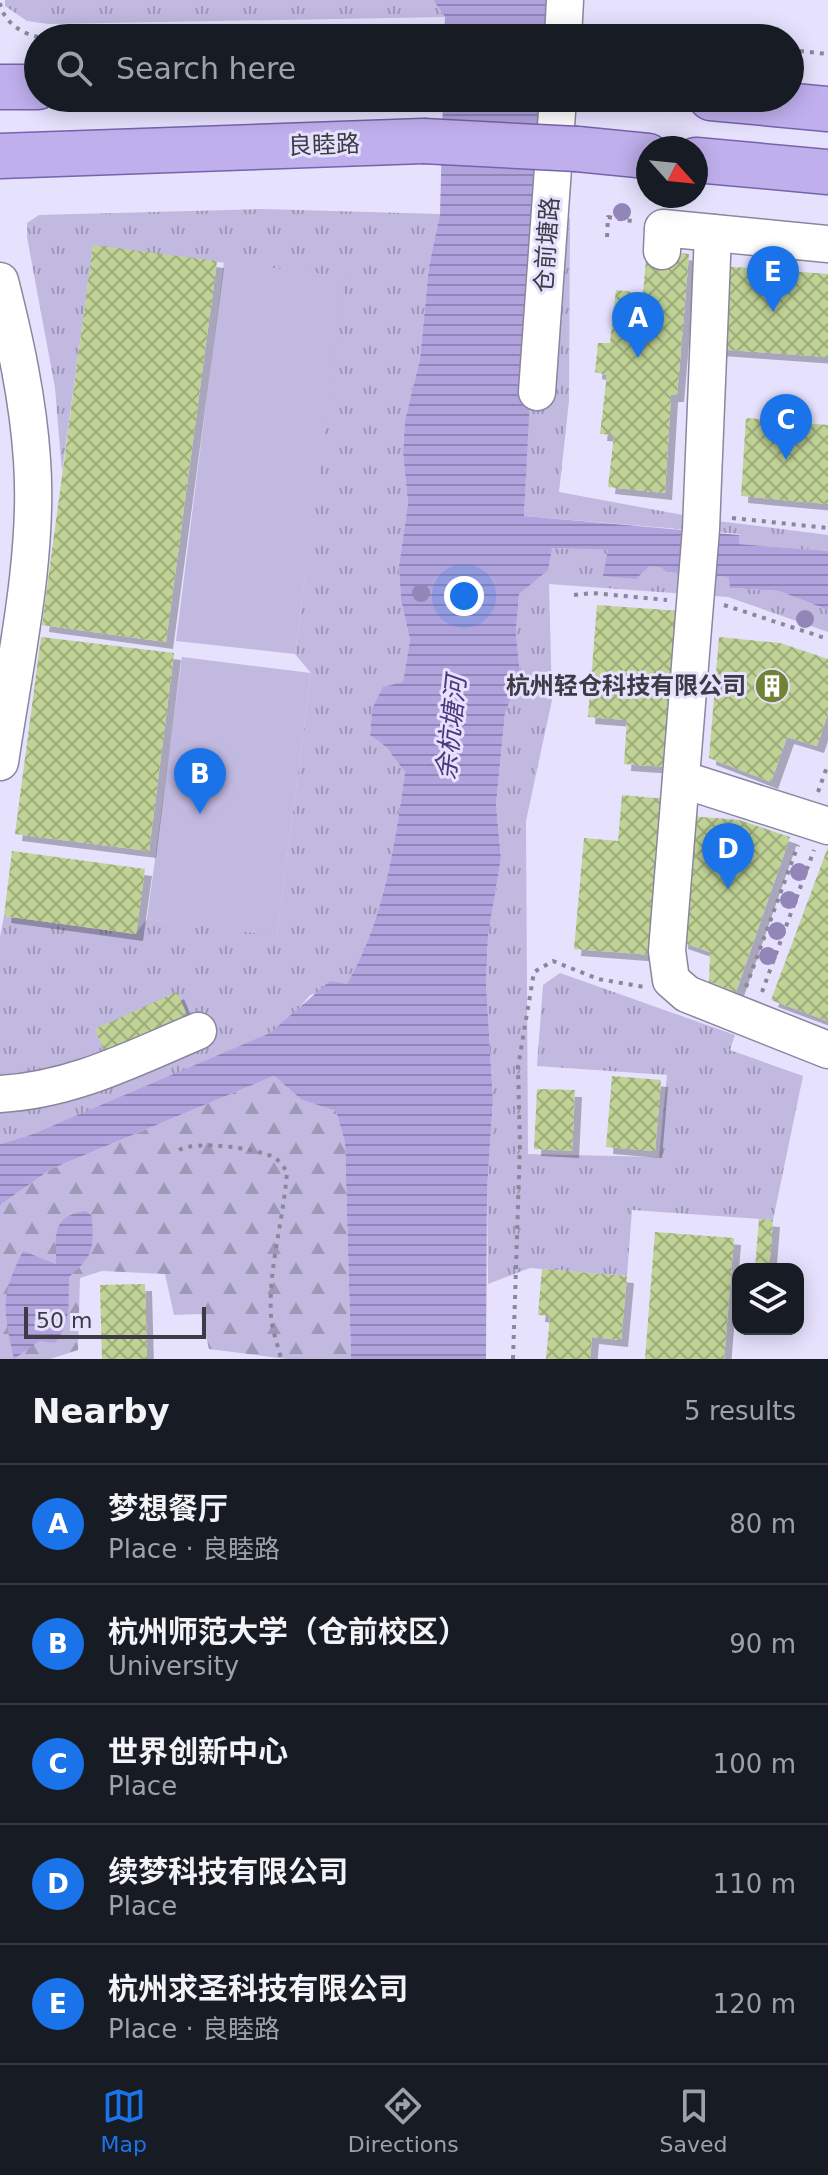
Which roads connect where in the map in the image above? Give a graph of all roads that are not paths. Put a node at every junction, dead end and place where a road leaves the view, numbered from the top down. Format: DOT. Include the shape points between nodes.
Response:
graph roads {
  1 [pos="565,0"];
  2 [pos="570,24"];
  3 [pos="0,87"];
  4 [pos="24,87"];
  5 [pos="804,107"];
  6 [pos="828,109"];
  7 [pos="557,112"];
  8 [pos="636,155"];
  9 [pos="0,156"];
  10 [pos="708,161"];
  11 [pos="828,172"];
  12 [pos="713,233"];
  13 [pos="828,244"];
  14 [pos="662,251"];
  15 [pos="0,281"];
  16 [pos="537,392"];
  17 [pos="0,762"];
  18 [pos="681,779"];
  19 [pos="820,823"];
  20 [pos="198,1031"];
  21 [pos="828,1050"];
  22 [pos="0,1094"];
  1 -- 2 [label="lane"];
  3 -- 4 [label="main road"];
  5 -- 6 [label="main road"];
  7 -- 16 [label="lane, 仓前塘路"];
  8 -- 9 [label="main road, 良睦路, bridge" via="423,141"];
  10 -- 11 [label="main road"];
  12 -- 13 [label="lane"];
  12 -- 14 [label="lane" via="663,228"];
  12 -- 18 [label="lane" via="717,523 697,580"];
  15 -- 17 [label="lane" via="20,358 32,463 28,570"];
  18 -- 19 [label="lane"];
  18 -- 21 [label="lane" via="667,951 671,980 687,994"];
  20 -- 22 [label="lane" via="78,1082 40,1092"];
}
